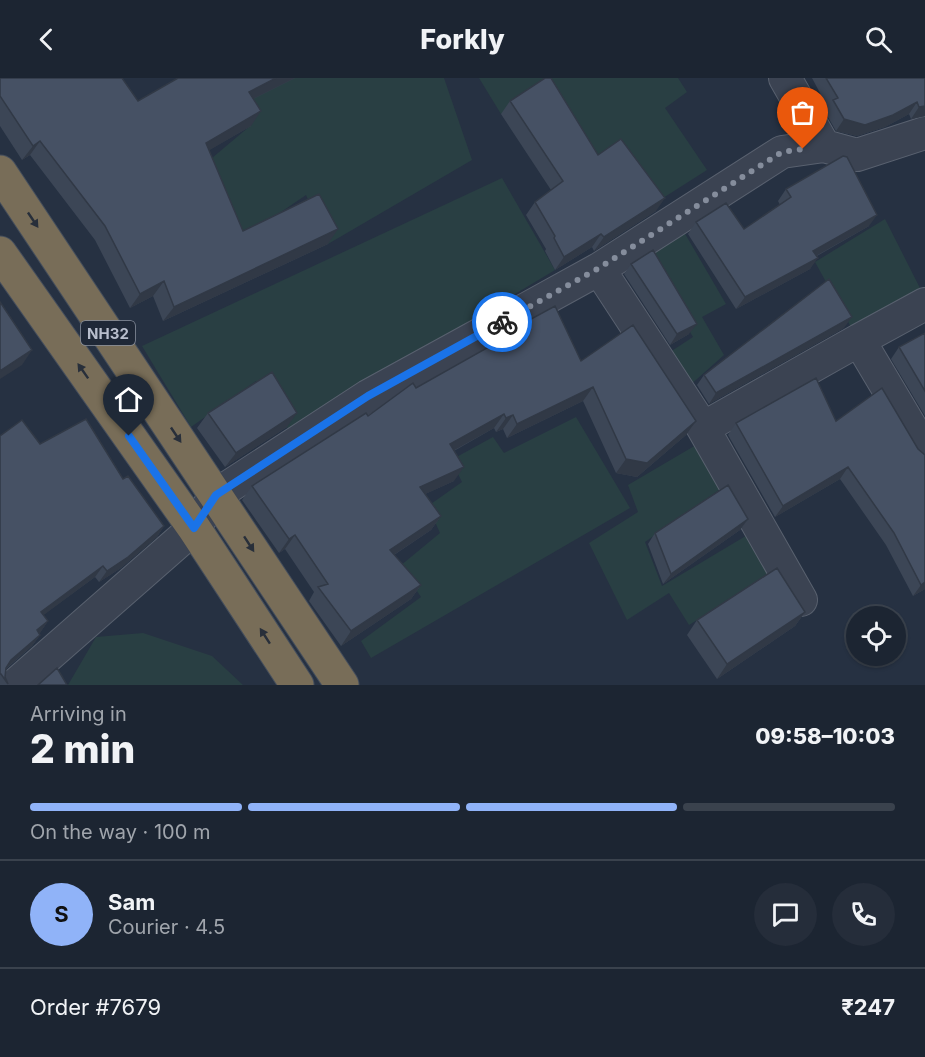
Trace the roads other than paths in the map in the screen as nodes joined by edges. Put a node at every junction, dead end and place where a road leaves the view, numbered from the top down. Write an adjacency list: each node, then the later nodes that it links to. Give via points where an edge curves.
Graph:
1 (784, 78): 3 (street)
2 (925, 133): 3 (street, via 857,155)
3 (825, 146): 6 (street, via 782,152)
4 (0, 172): 11 (highway, NH32, one-way to 11)
5 (0, 253): 12 (highway, NH32, one-way to 5)
6 (599, 268): 9 (street); 11 (street, via 368,396)
7 (925, 304): 8 (street)
8 (859, 340): 9 (street); 10 (street)
9 (703, 428): 13 (street)
10 (925, 451)
11 (216, 495): 12 (street); 16 (highway, NH32, one-way to 16)
12 (194, 528): 14 (street); 15 (highway, NH32, one-way to 12)
13 (801, 600)
14 (15, 685)
15 (297, 685)
16 (342, 685)

